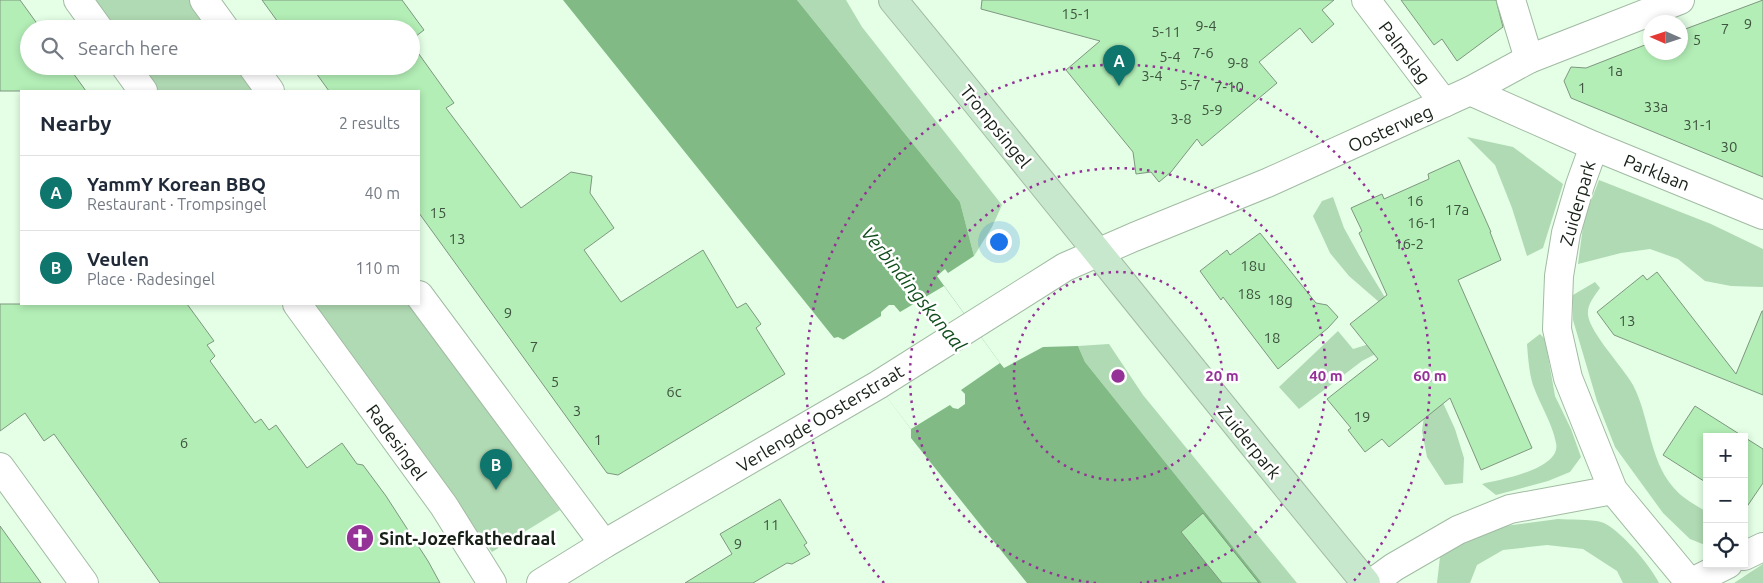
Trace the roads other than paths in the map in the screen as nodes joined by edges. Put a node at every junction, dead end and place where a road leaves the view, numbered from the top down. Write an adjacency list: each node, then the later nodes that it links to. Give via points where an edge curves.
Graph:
1 (78, 0): 7 (street)
2 (204, 0): 8 (street)
3 (893, 0): 18 (main road, Trompsingel)
4 (1366, 0): 15 (street, Palmslag)
5 (1511, 0): 9 (street)
6 (1680, 0): 9 (street, Oosterweg)
7 (92, 20)
8 (218, 20)
9 (1529, 60): 14 (street, Oosterweg)
10 (131, 75): 12 (street)
11 (258, 75): 13 (street)
12 (142, 90)
13 (269, 90)
14 (1470, 92): 15 (street, Oosterweg); 16 (street, Parklaan)
15 (1444, 103): 18 (street, Oosterweg, via 1268,183)
16 (1594, 146): 17 (street, Parklaan); 22 (street, Zuiderpark, via 1566,234 1558,276 1558,329 1568,378)
17 (1763, 215)
18 (1098, 252): 23 (street, Verlengde Oosterstraat, via 1065,267 878,385); 30 (main road, Zuiderpark)
19 (420, 296): 23 (street)
20 (298, 305): 28 (street, Radesingel, via 444,506)
21 (0, 467): 27 (street)
22 (1613, 490): 31 (street, via 1510,509 1458,530); 32 (street, Zuiderpark)
23 (604, 544): 29 (street, Verlengde Oosterstraat)
24 (1763, 547): 25 (street)
25 (1748, 554)
26 (1720, 568): 32 (street, Zuiderpark)
27 (84, 583)
28 (492, 583)
29 (542, 583)
30 (1366, 583)
31 (1372, 583)
32 (1690, 583)

